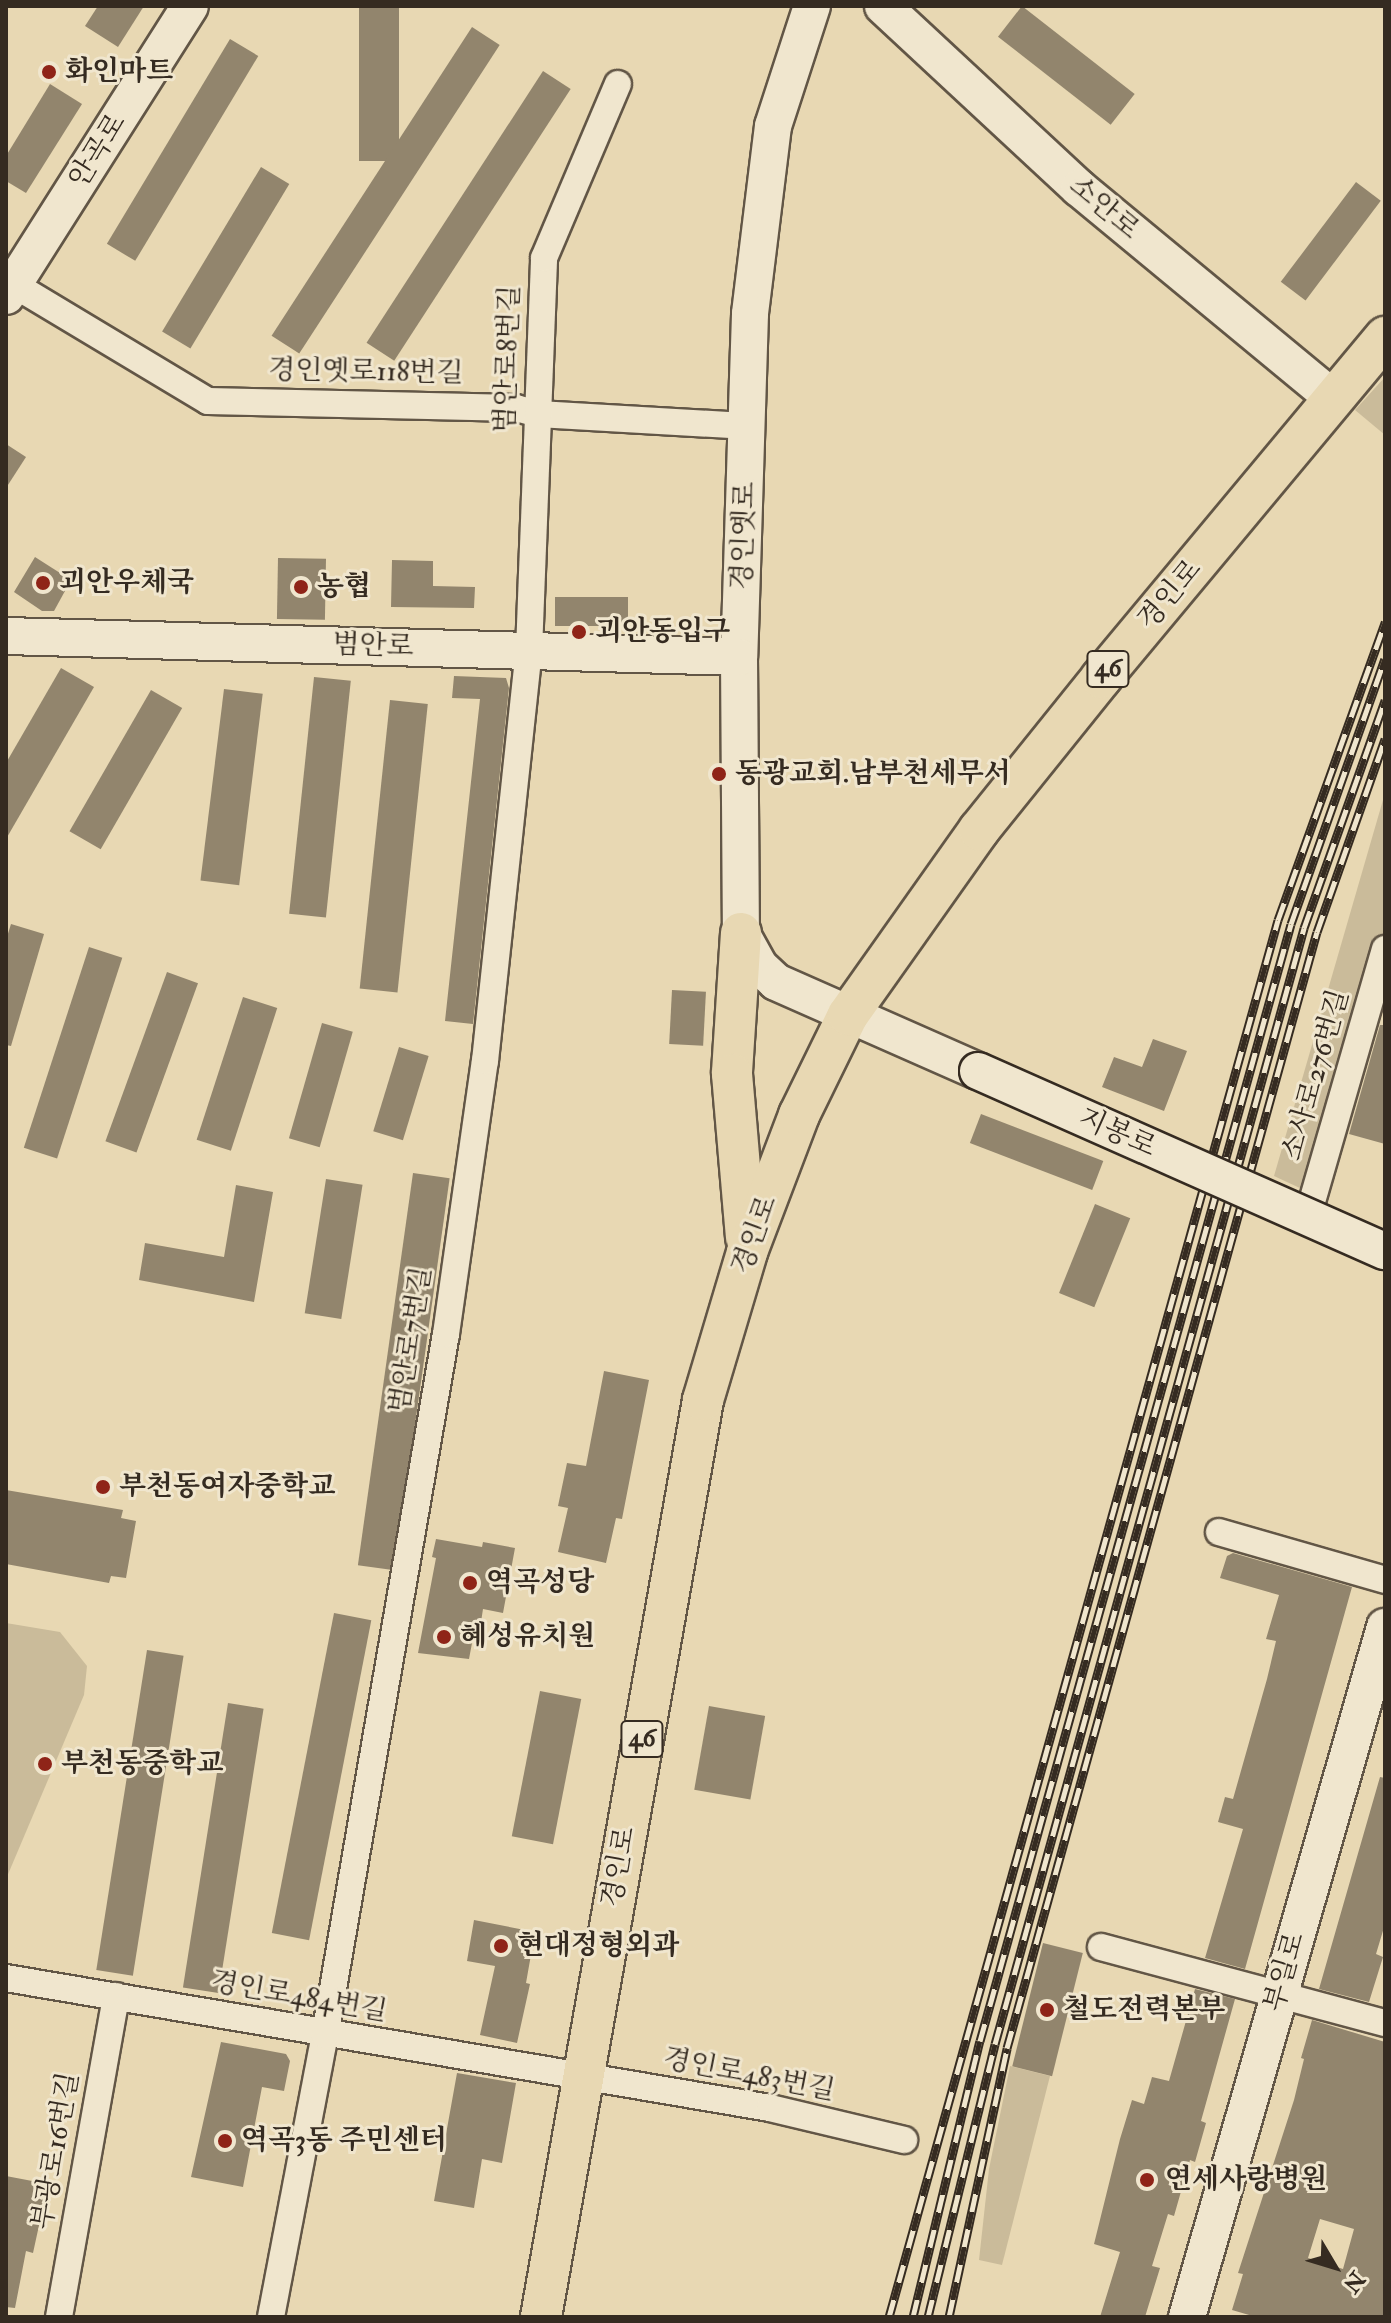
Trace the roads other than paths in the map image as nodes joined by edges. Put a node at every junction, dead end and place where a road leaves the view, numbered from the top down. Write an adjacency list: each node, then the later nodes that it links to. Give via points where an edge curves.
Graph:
1 (190, 6): 5 (street, 안곡로)
2 (812, 6): 9 (street, 경인옛로, via 773,126 750,314)
3 (883, 6): 7 (street, 소안로, via 1079,188)
4 (618, 84): 8 (street, 범안로8번길, via 544,258)
5 (10, 290): 8 (street, 경인옛로118번길, via 208,401 516,408)
6 (1385, 337): 7 (main road, 경인로 / 46)
7 (1334, 399): 15 (main road, 경인로 / 46, via 998,806)
8 (538, 414): 9 (street, 경인옛로118번길); 11 (street, 범안로8번길)
9 (749, 426): 12 (street, 경인옛로)
10 (6, 636): 11 (street, 범안로)
11 (529, 651): 12 (street, 범안로); 27 (street, 범안로7번길, via 485,1061 446,1334)
12 (739, 657): 13 (street, 경인옛로)
13 (741, 933): 15 (street, 경인옛로, via 759,966 776,982); 18 (main road, via 732,1074)
14 (1385, 949): 16 (street, 소사로276번길)
15 (848, 1015): 17 (street, 지봉로, bridge); 18 (main road, 경인로 / 46, via 799,1115)
16 (1307, 1219)
17 (1385, 1251)
18 (747, 1252): 28 (main road, 경인로 / 46, via 703,1400)
19 (1219, 1532): 20 (street)
20 (1385, 1580)
21 (1385, 1627): 24 (street, 부일로)
22 (1101, 1947): 24 (street)
23 (6, 1978): 25 (street, 경인로484번길)
24 (1279, 1993): 26 (street); 33 (street, 부일로)
25 (116, 1996): 27 (street, 경인로484번길); 30 (street, 부광로16번길)
26 (1385, 2023)
27 (325, 2035): 28 (street, 경인로484번길); 31 (street, 범안로7번길)
28 (582, 2077): 29 (street, 경인로483번길, via 770,2108); 32 (main road, 경인로 / 46)
29 (904, 2140)
30 (59, 2317)
31 (271, 2317)
32 (541, 2317)
33 (1187, 2317)

